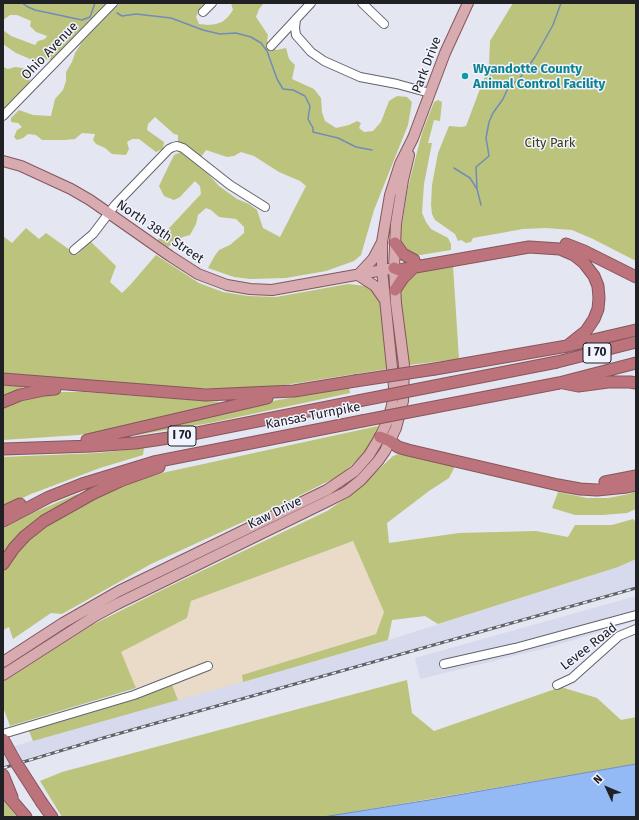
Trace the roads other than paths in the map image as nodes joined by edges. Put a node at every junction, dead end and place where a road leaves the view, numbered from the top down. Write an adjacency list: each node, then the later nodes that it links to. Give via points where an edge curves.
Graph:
1 (113, 3): 11 (street, Ohio Avenue)
2 (212, 3): 6 (street)
3 (311, 3): 7 (street)
4 (362, 3): 8 (street)
5 (468, 3): 10 (main road, Park Drive)
6 (203, 12)
7 (296, 19): 9 (street); 10 (street, via 296,35 310,52 324,61 360,77)
8 (384, 24)
9 (271, 46)
10 (430, 93): 12 (main road, Park Drive)
11 (3, 116)
12 (413, 138): 16 (main road, Park Drive, via 395,178); 17 (main road, Park Drive, via 403,180)
13 (3, 161): 15 (main road, North 38th Street, via 21,166 71,189)
14 (265, 207): 15 (street, via 230,185 183,148 176,146 169,149)
15 (109, 214): 18 (street); 23 (main road, North 38th Street, via 198,274 227,285 272,290)
16 (382, 242): 22 (main road, Park Drive); 23 (main road)
17 (395, 243): 20 (highway, via 403,254); 21 (main road, Park Drive)
18 (74, 250)
19 (478, 253): 20 (highway); 24 (highway, via 515,242 534,240 563,243); 29 (highway, via 529,247 560,249 584,263 598,286 598,309 586,331)
20 (419, 263): 21 (highway, via 399,263); 25 (highway)
21 (394, 268): 22 (main road, North 38th Street); 25 (main road, Kaw Drive)
22 (382, 270): 23 (main road, North 38th Street); 26 (main road, Kaw Drive)
23 (358, 275): 26 (main road, via 378,289)
24 (636, 277)
25 (395, 290): 37 (main road, Kaw Drive, via 404,365 404,387 396,428)
26 (385, 301): 37 (main road, Kaw Drive, via 394,387)
27 (636, 330): 29 (highway)
28 (636, 342): 38 (highway, Kansas Turnpike / I 70, bridge, via 557,362 234,427 135,442)
29 (567, 346): 35 (highway, bridge)
30 (636, 363): 32 (highway, Kansas Turnpike / I 70)
31 (3, 379): 34 (highway)
32 (559, 383): 33 (highway, via 578,386 608,382); 40 (highway, Kansas Turnpike / I 70, bridge)
33 (636, 383)
34 (81, 386): 35 (highway, via 206,395); 36 (highway, via 44,390)
35 (294, 390): 38 (highway)
36 (3, 402)
37 (385, 439): 41 (highway, via 398,447 409,447); 50 (main road, Kaw Drive, via 355,471 327,490 119,591); 53 (main road, Kaw Drive, via 385,451 370,471 346,492 117,604)
38 (54, 447): 39 (highway, Kansas Turnpike / I 70)
39 (3, 449)
40 (206, 451): 44 (highway, Kansas Turnpike / I 70, via 118,472); 47 (highway, via 120,481 66,508 25,536)
41 (530, 475): 42 (highway, via 597,483); 43 (highway, via 580,489 597,490)
42 (636, 476)
43 (636, 484)
44 (49, 497): 45 (highway, via 25,502); 46 (highway, Kansas Turnpike / I 70)
45 (3, 512)
46 (3, 521)
47 (3, 564)
48 (636, 616): 51 (street)
49 (636, 629): 54 (street, Levee Road, via 619,636 572,678)
50 (3, 662)
51 (444, 664)
52 (208, 666): 55 (street, via 134,695)
53 (3, 675)
54 (557, 685)
55 (3, 734)
56 (3, 739): 61 (highway, bridge)
57 (3, 775): 59 (highway)
58 (3, 790): 59 (highway)
59 (13, 801): 60 (highway)
60 (26, 817)
61 (52, 817)

